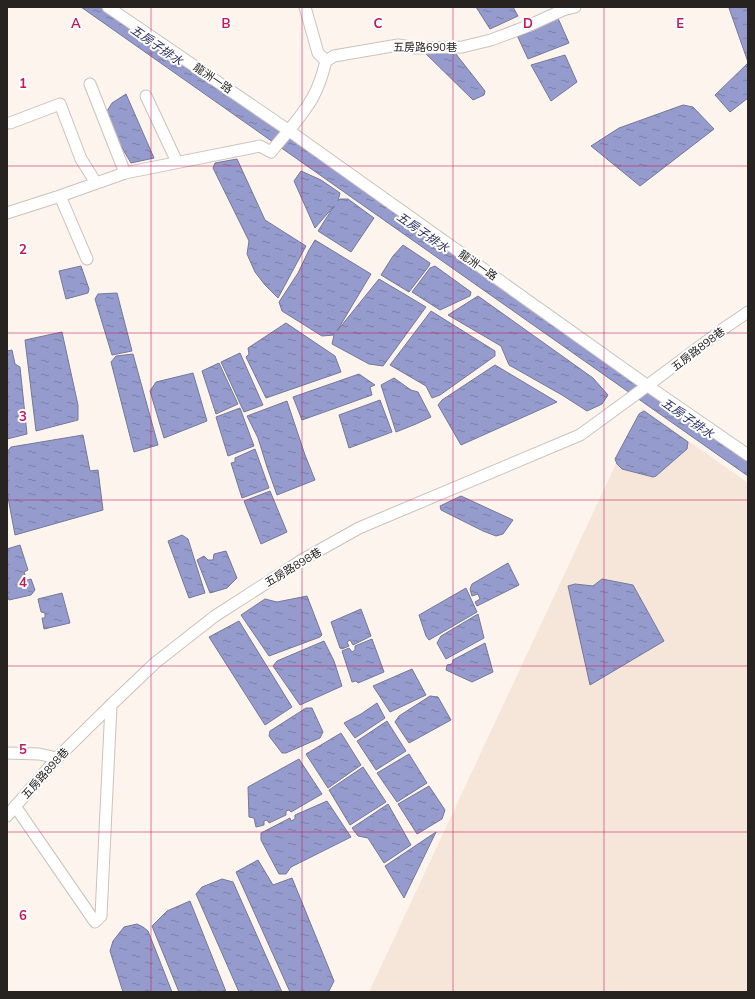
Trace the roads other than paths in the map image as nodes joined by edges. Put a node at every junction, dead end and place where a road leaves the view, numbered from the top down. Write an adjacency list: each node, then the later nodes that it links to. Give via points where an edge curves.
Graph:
1 (108, 7): 8 (street, 龍洲一路)
2 (305, 7): 4 (street, via 318,53)
3 (575, 7): 4 (street, 五房路690巷, via 491,40 462,47 416,48 398,45 334,56)
4 (326, 61): 8 (street, via 313,97)
5 (90, 84): 10 (street)
6 (146, 96): 9 (street)
7 (10, 123): 11 (street, via 60,104 81,159)
8 (288, 130): 9 (street, via 270,152 260,146); 16 (street, 龍洲一路)
9 (176, 162): 10 (street)
10 (125, 173): 11 (street)
11 (96, 183): 12 (street)
12 (60, 196): 13 (street); 14 (street)
13 (7, 214)
14 (87, 258)
15 (748, 312): 16 (street, 五房路898巷)
16 (648, 386): 17 (street, 龍洲一路); 18 (street, 五房路898巷, via 580,435 359,528 302,560 215,616 155,663)
17 (748, 455)
18 (111, 705): 20 (street, 五房路898巷); 21 (street, via 101,916 95,922)
19 (7, 753): 20 (street, via 39,754)
20 (57, 758): 21 (street, 五房路898巷)
21 (15, 806): 22 (street, 五房路898巷)
22 (7, 816)

